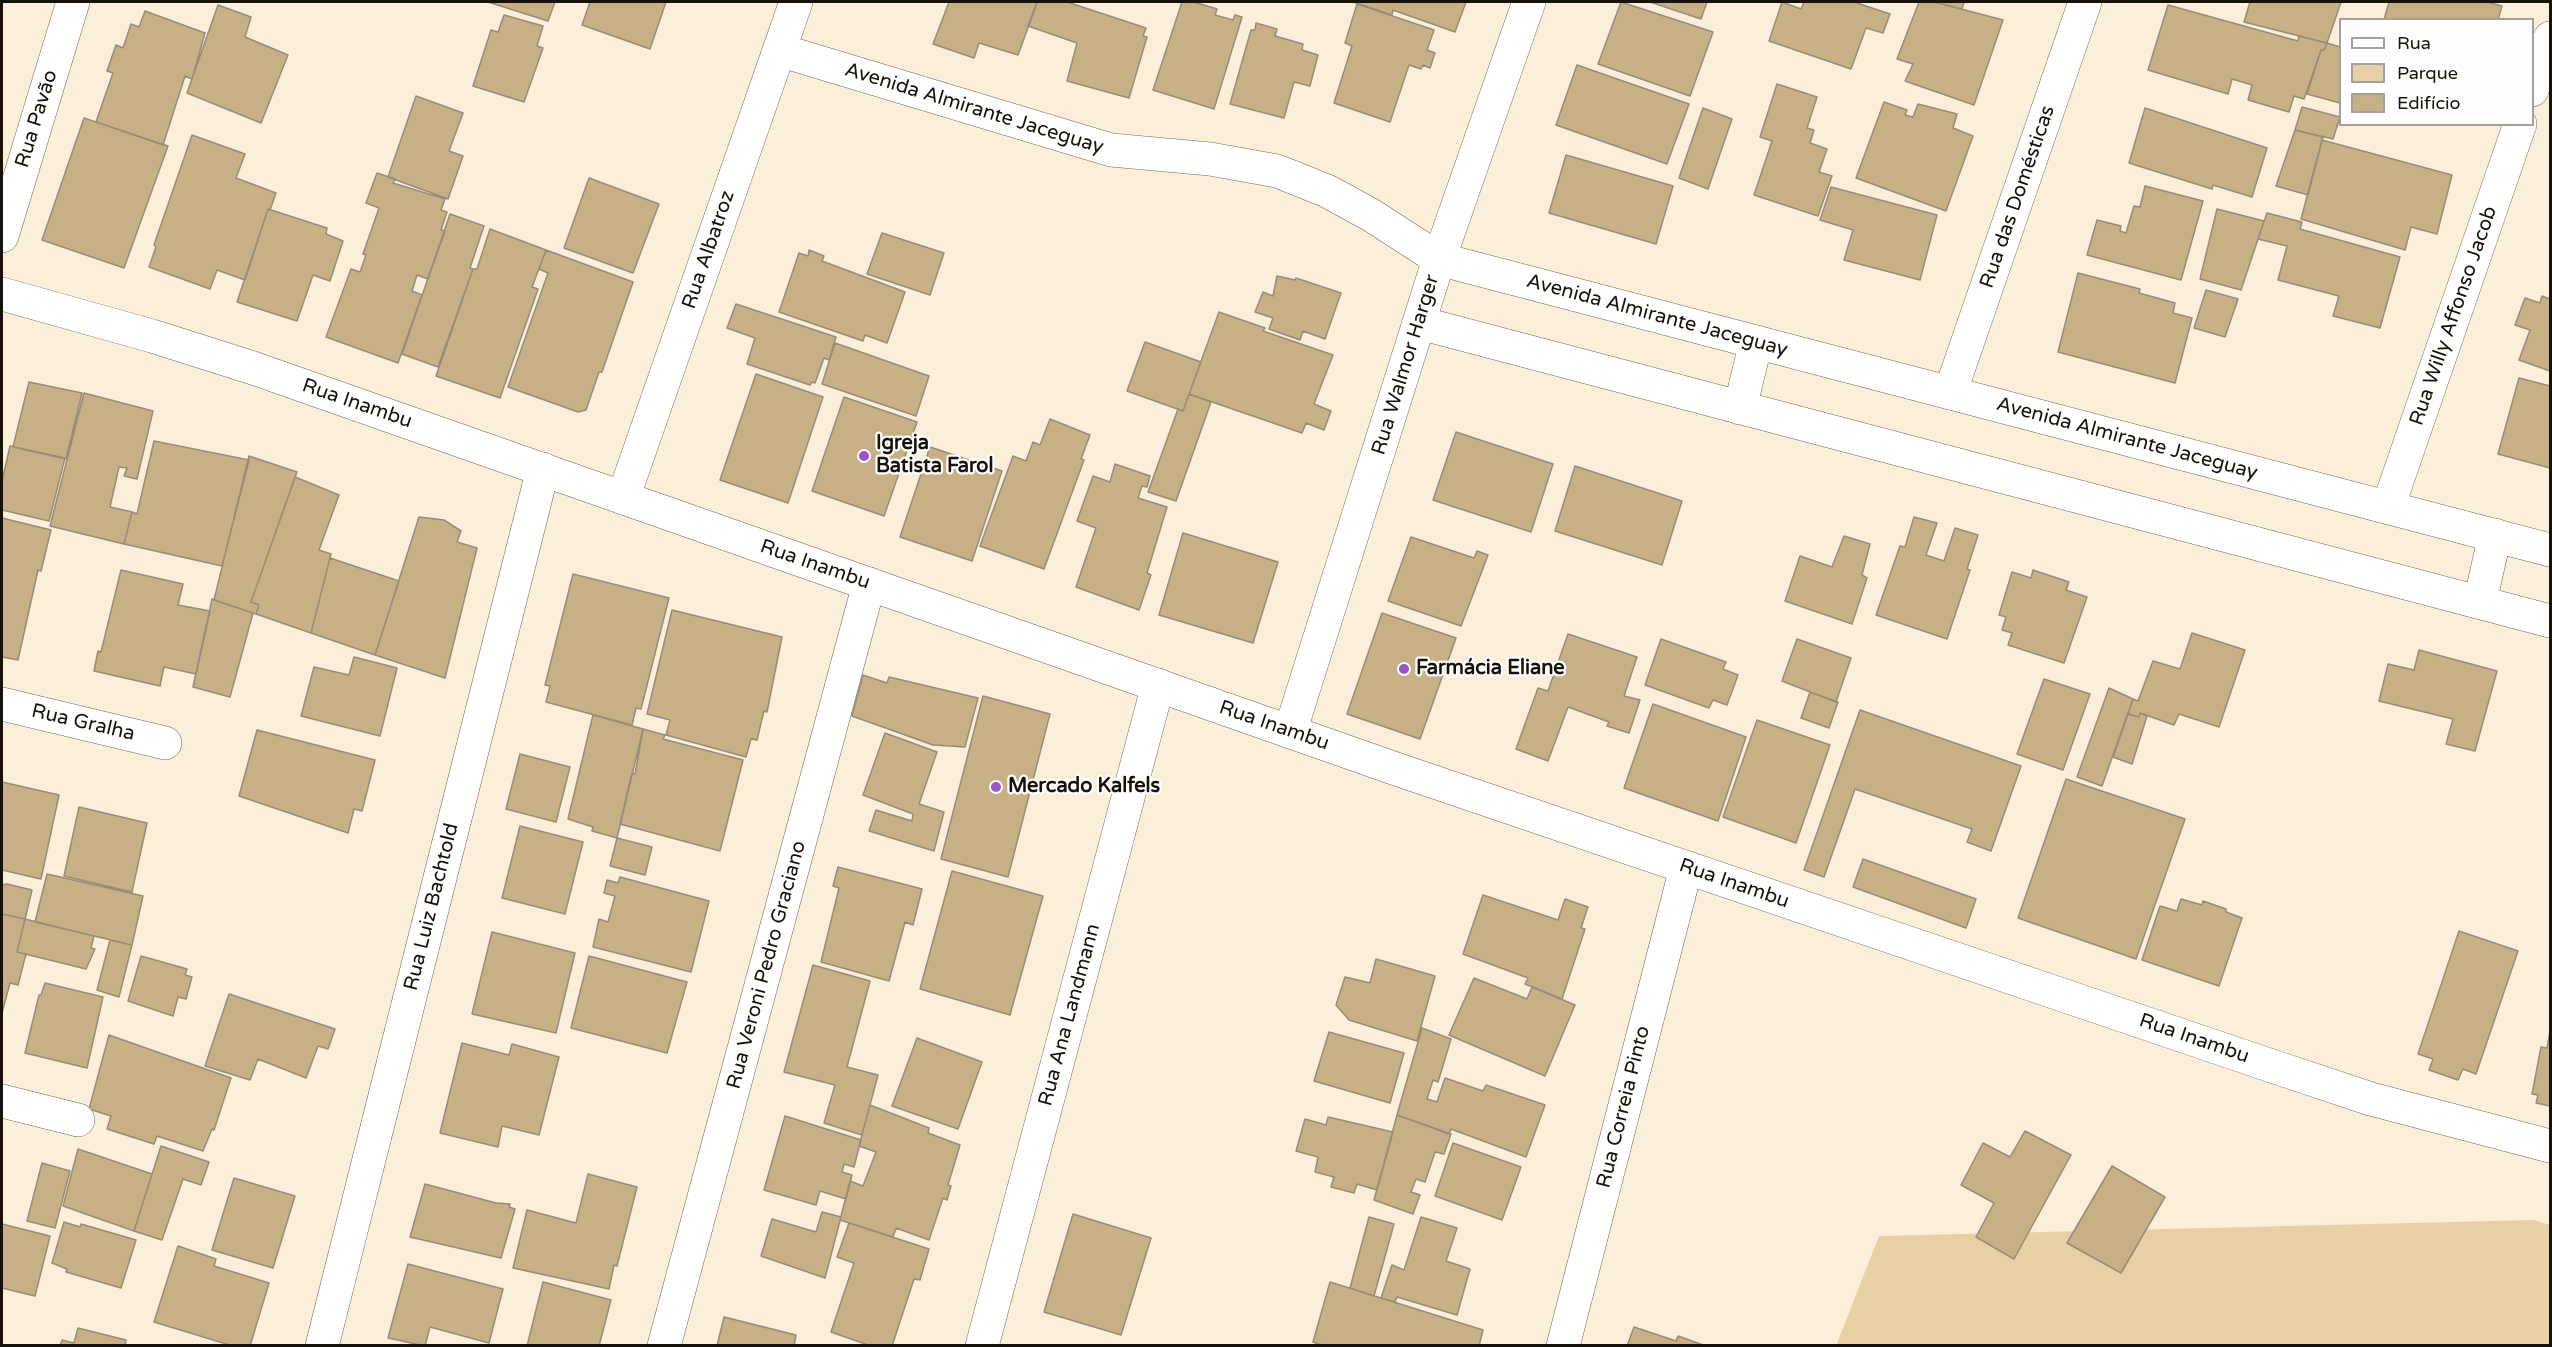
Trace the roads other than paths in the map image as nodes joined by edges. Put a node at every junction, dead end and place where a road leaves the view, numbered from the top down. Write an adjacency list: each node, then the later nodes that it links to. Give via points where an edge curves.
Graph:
1 (73, 2): 9 (street, Rua Pavão)
2 (796, 2): 6 (street, Rua Albatroz)
3 (1529, 2): 10 (street, Rua Walmor Harger)
4 (2085, 2): 14 (street, Rua das Domésticas)
5 (2550, 38): 7 (street)
6 (779, 50): 10 (street, Avenida Almirante Jaceguay, via 1111,150 1210,159 1277,171 1327,191); 17 (street, Rua Albatroz)
7 (2534, 84)
8 (2519, 126): 18 (street, Rua Willy Affonso Jacob)
9 (2, 236)
10 (1439, 259): 12 (street, Rua Walmor Harger); 13 (street, Avenida Almirante Jaceguay)
11 (2, 294): 16 (street, Rua Inambu, via 242,365)
12 (1420, 323): 15 (street); 26 (street, Rua Walmor Harger)
13 (1756, 342): 14 (street, Avenida Almirante Jaceguay); 15 (street)
14 (1950, 393): 18 (street, Avenida Almirante Jaceguay)
15 (1740, 408): 22 (street)
16 (543, 469): 17 (street, Rua Inambu); 32 (street, Rua Luiz Bachtold)
17 (623, 498): 21 (street, Rua Inambu)
18 (2388, 507): 19 (street, Avenida Almirante Jaceguay)
19 (2495, 535): 20 (street, Avenida Almirante Jaceguay); 22 (street)
20 (2550, 550)
21 (869, 584): 24 (street, Rua Inambu); 33 (street, Rua Veroni Pedro Graciano)
22 (2480, 602): 23 (street)
23 (2550, 621)
24 (1158, 685): 26 (street, Rua Inambu); 34 (street, Rua Ana Landmann)
25 (2, 704): 27 (street, Rua Gralha)
26 (1290, 732): 28 (street, Rua Inambu)
27 (165, 743)
28 (1686, 868): 31 (street, Rua Inambu, via 2371,1099); 35 (street, Rua Correia Pinto)
29 (2, 1101): 30 (street)
30 (78, 1120)
31 (2550, 1146)
32 (322, 1346)
33 (664, 1346)
34 (982, 1346)
35 (1563, 1346)

